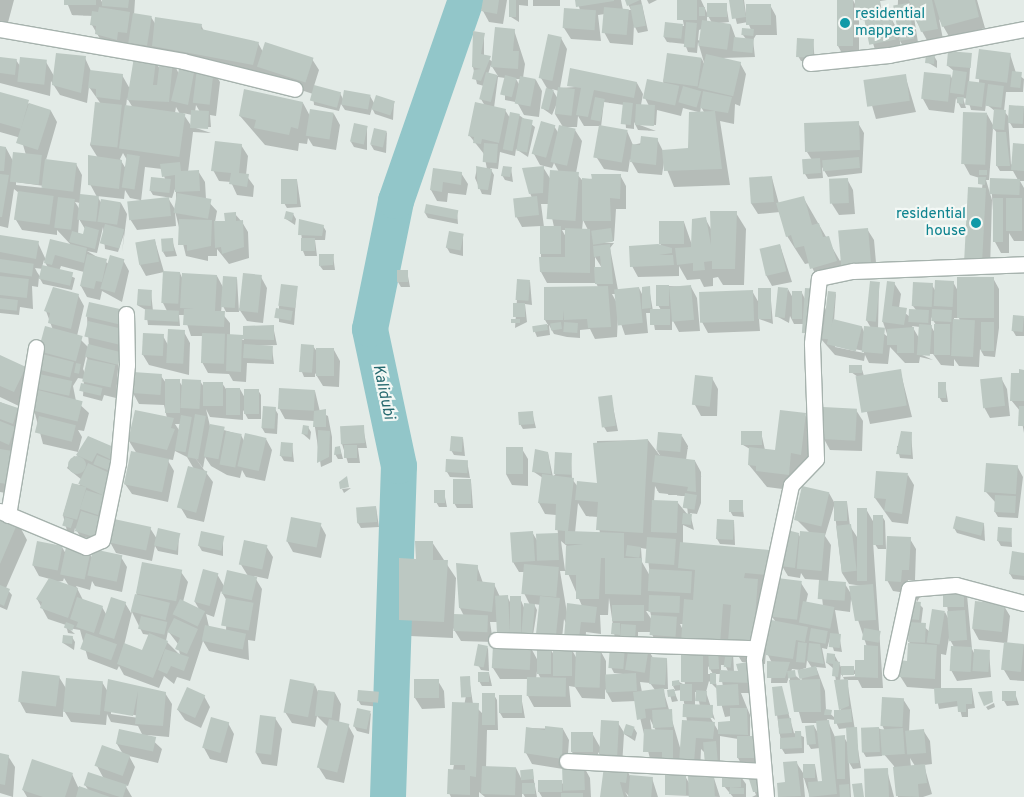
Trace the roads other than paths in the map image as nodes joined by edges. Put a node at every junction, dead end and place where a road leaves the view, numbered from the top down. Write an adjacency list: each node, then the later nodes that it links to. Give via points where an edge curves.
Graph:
1 (0, 29): 4 (street, via 184,61)
2 (1024, 29): 3 (street, via 889,55)
3 (810, 63)
4 (294, 89)
5 (1024, 264): 11 (street, via 853,271 819,278 812,343 816,459 791,485)
6 (126, 314): 8 (street, via 127,365 118,463 102,540 86,546)
7 (36, 347): 8 (street)
8 (4, 513)
9 (1024, 603): 12 (street, via 956,585 927,584 909,589)
10 (496, 640): 11 (street)
11 (756, 648): 14 (street)
12 (891, 672)
13 (567, 761): 14 (street)
14 (762, 772): 15 (street)
15 (766, 797)

